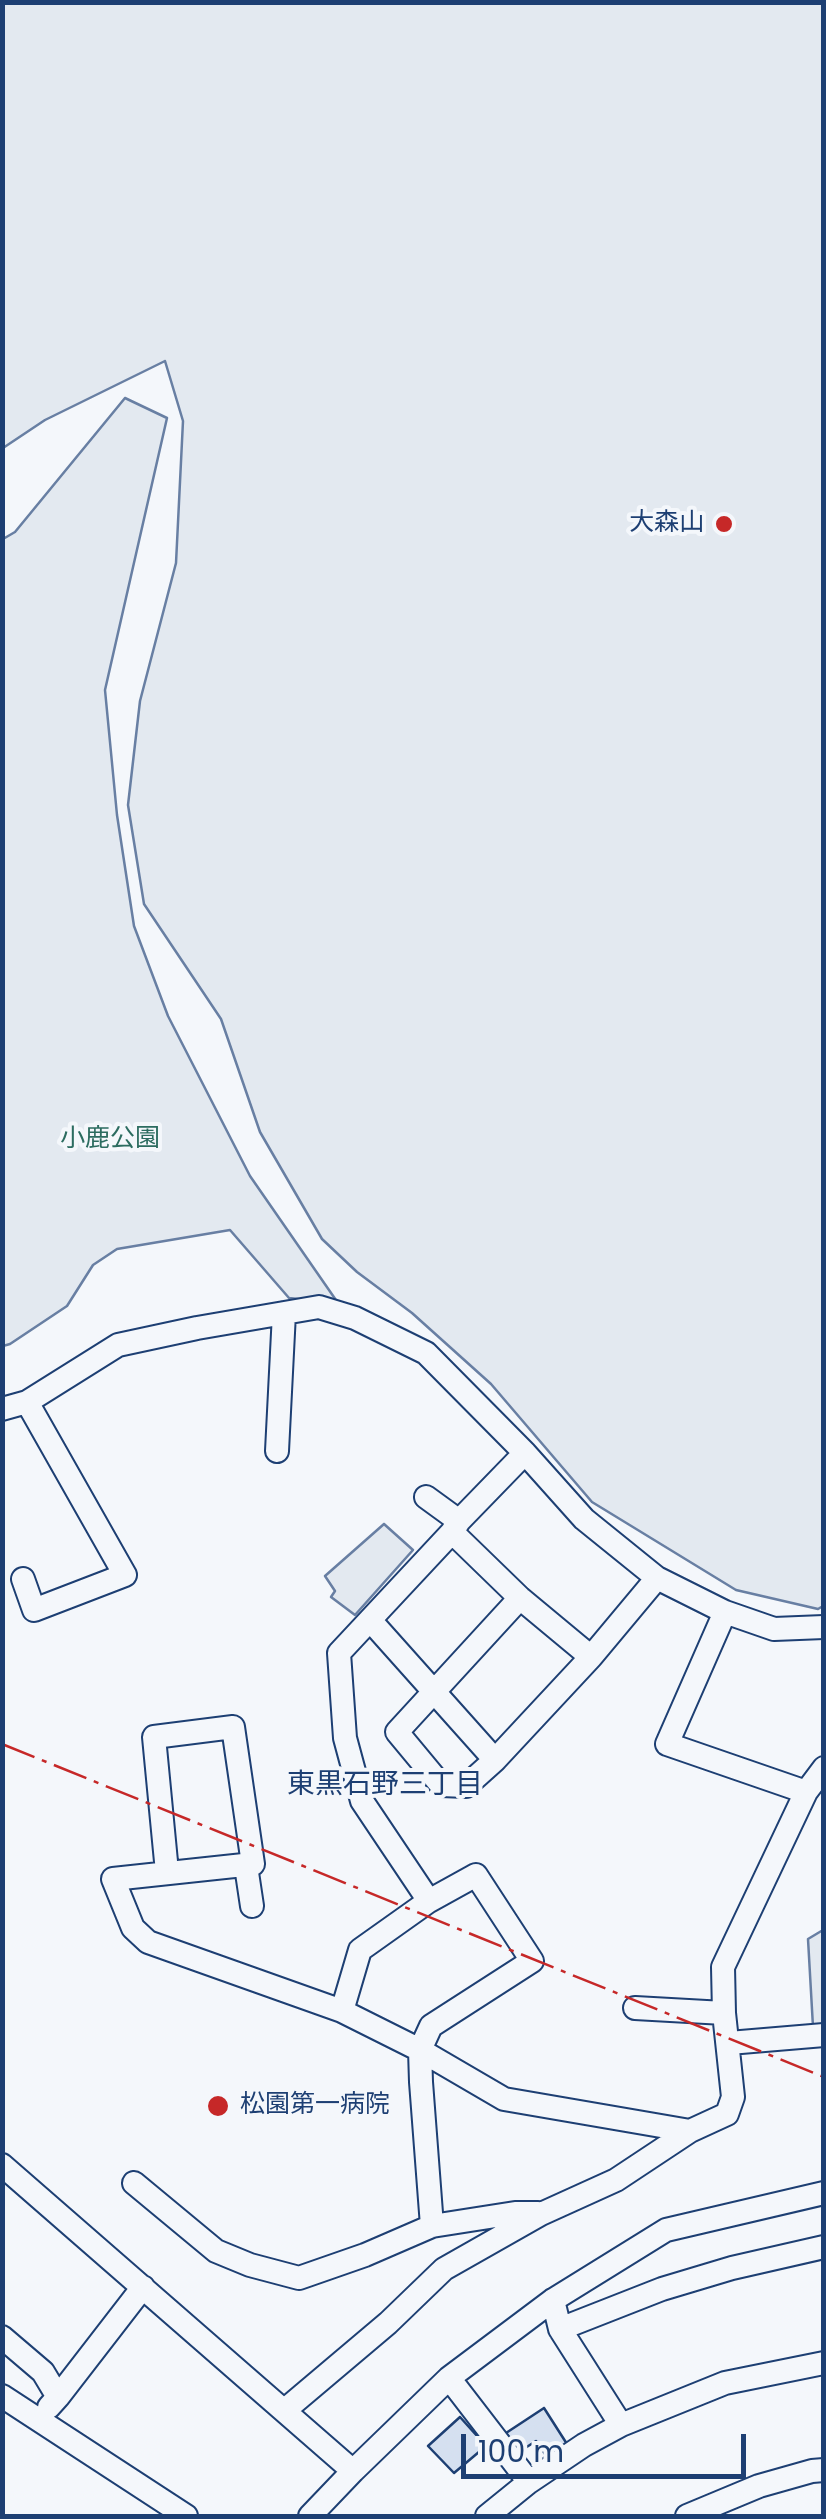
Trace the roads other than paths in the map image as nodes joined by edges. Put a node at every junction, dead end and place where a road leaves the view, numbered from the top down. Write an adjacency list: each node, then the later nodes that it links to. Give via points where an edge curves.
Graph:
1 (284, 1313): 2 (street, via 118,1345); 4 (street); 5 (street, via 337,1312 426,1353)
2 (28, 1402): 3 (street); 9 (street, via 125,1575 34,1610)
3 (2, 1409)
4 (277, 1451)
5 (525, 1453): 7 (street); 8 (street, via 584,1519)
6 (426, 1497): 7 (street)
7 (455, 1526): 10 (street); 12 (street)
8 (657, 1578): 11 (street); 14 (street)
9 (22, 1579)
10 (520, 1598): 14 (street); 15 (street)
11 (726, 1612): 13 (street, via 774,1629); 18 (street, via 668,1744)
12 (370, 1620): 15 (street); 21 (street, via 338,1653 345,1738 362,1801)
13 (824, 1627)
14 (591, 1657): 16 (street)
15 (434, 1691): 16 (street); 16 (street, via 397,1732 441,1786 466,1786)
16 (494, 1760)
17 (824, 1768): 18 (street)
18 (806, 1792): 25 (street, via 724,1968)
19 (246, 1866): 20 (street); 20 (street, via 254,1864 233,1728 154,1736); 22 (street)
20 (166, 1872): 24 (street, via 113,1879 133,1928 148,1942)
21 (429, 1900): 24 (street, via 360,1950); 28 (street, via 476,1875 532,1960 432,2026)
22 (252, 1906)
23 (635, 2008): 25 (street)
24 (342, 2011): 28 (street)
25 (724, 2013): 27 (street)
26 (824, 2035): 27 (street)
27 (729, 2043): 29 (street, via 727,2114)
28 (420, 2050): 29 (street, via 504,2099); 34 (street)
29 (690, 2131): 33 (street, via 616,2180)
30 (2, 2165): 36 (street)
31 (134, 2183): 34 (street, via 216,2251 299,2278)
32 (824, 2193): 37 (street, via 666,2230)
33 (542, 2214): 34 (street); 44 (street, via 444,2269)
34 (432, 2226)
35 (824, 2247): 38 (street, via 662,2289)
36 (143, 2286): 43 (street); 44 (street)
37 (553, 2300): 38 (street); 41 (street)
38 (560, 2329): 46 (street)
39 (2, 2337): 43 (street, via 43,2372)
40 (824, 2363): 46 (street, via 725,2383)
41 (448, 2378): 47 (street); 49 (street)
42 (2, 2396): 45 (street)
43 (58, 2397): 45 (street)
44 (285, 2410): 47 (street)
45 (39, 2420): 50 (street)
46 (621, 2425): 49 (street)
47 (353, 2470): 51 (street)
48 (824, 2470): 53 (street, via 759,2486)
49 (529, 2482): 52 (street)
50 (186, 2516)
51 (310, 2516)
52 (487, 2516)
53 (687, 2516)

